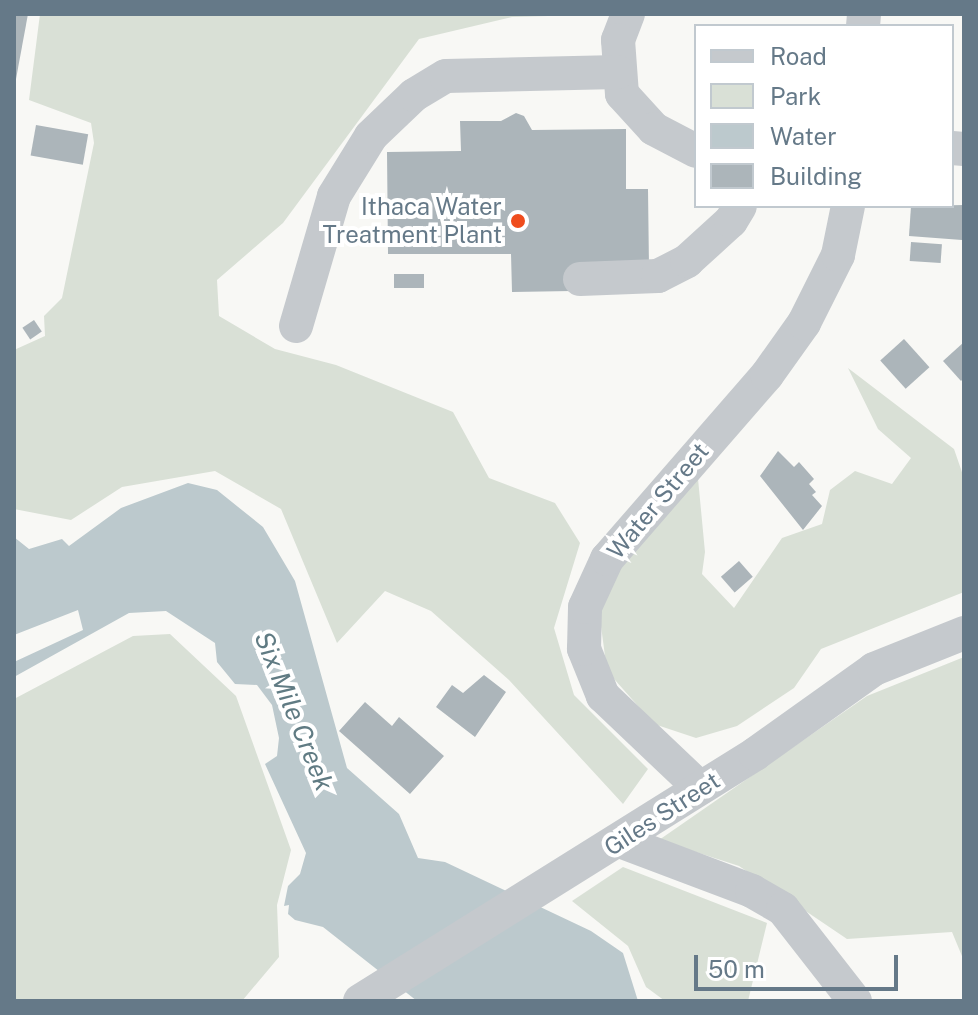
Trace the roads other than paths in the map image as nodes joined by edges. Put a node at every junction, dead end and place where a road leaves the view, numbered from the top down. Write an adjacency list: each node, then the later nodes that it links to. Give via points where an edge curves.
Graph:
1 (628, 14): 2 (street, via 618,40)
2 (618, 72): 3 (street, via 622,94 635,112 673,142); 7 (street, via 446,76 414,95 371,136 334,196)
3 (694, 150)
4 (739, 208): 6 (street, via 687,261 658,276)
5 (848, 208): 9 (street, Water Street, via 838,255 804,323 767,375 607,559 585,607 584,649 603,696)
6 (580, 279)
7 (296, 326)
8 (964, 633): 9 (street, Giles Street, via 874,669)
9 (700, 788): 10 (street, Giles Street)
10 (620, 841): 11 (street, Giles Street); 12 (street, via 752,891 783,909)
11 (360, 1001)
12 (855, 1001)

